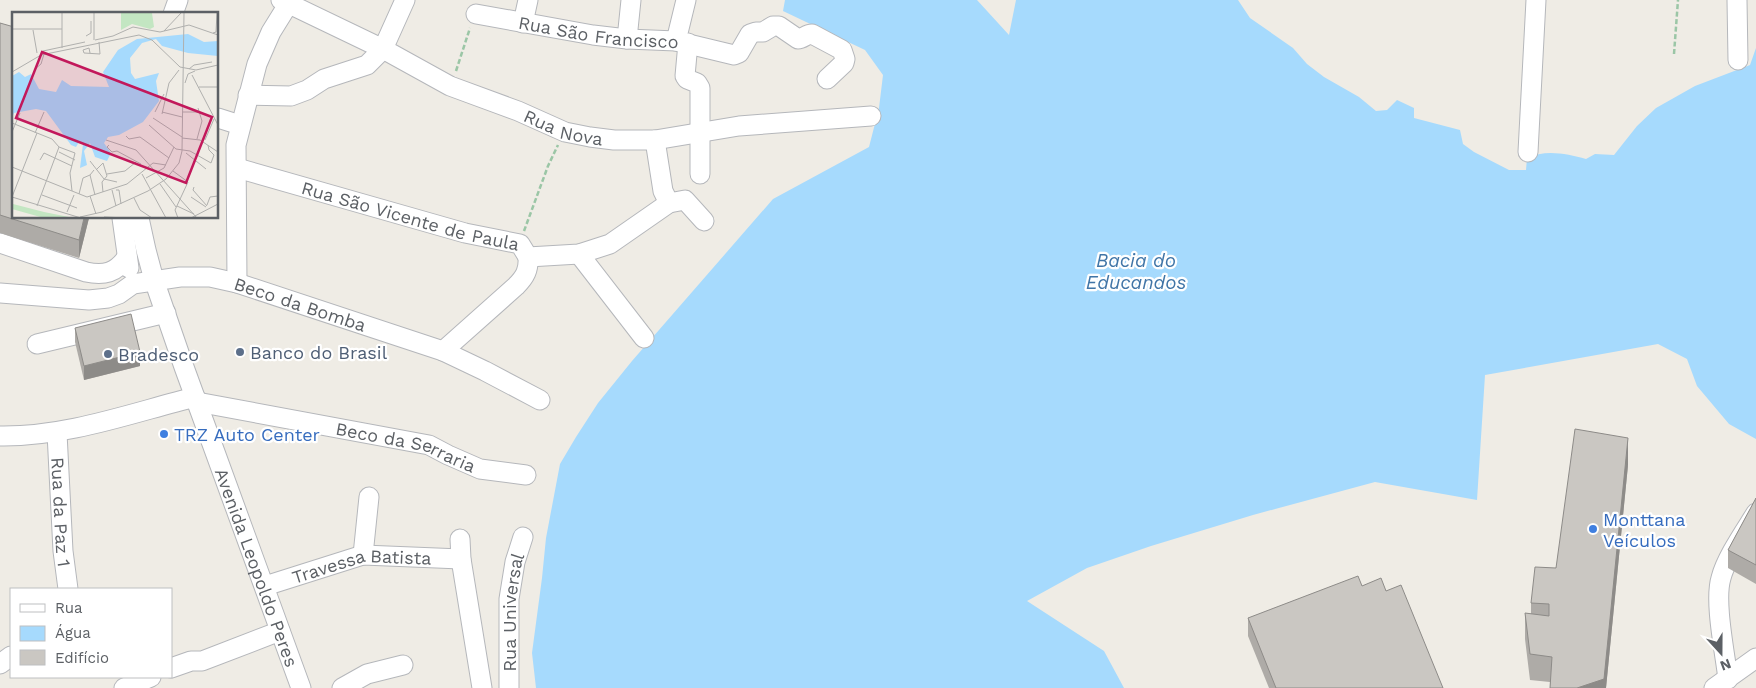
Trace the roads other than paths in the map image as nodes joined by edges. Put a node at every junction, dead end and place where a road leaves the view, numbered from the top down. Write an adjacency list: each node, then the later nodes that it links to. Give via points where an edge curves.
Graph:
1 (178, 0): 9 (street)
2 (405, 0): 14 (street)
3 (528, 0): 11 (street)
4 (631, 0): 12 (street)
5 (686, 0): 13 (street)
6 (1536, 0): 23 (street)
7 (1737, 0): 15 (street)
8 (288, 1): 14 (street, Rua Nova); 17 (street, via 257,64)
9 (174, 12)
10 (476, 14): 11 (street, Rua São Francisco)
11 (523, 23): 12 (street, Rua São Francisco)
12 (627, 39): 13 (street, Rua São Francisco)
13 (682, 42): 16 (street, Rua São Francisco, via 736,54 750,34 773,26 779,26 798,39 812,34 844,53 844,63); 21 (street, via 684,74 699,85)
14 (383, 49): 17 (street, via 367,65 324,79 291,96); 22 (street, Rua Nova, via 450,86 565,132 614,140)
15 (1738, 60)
16 (827, 79)
17 (248, 95): 20 (street)
18 (872, 116): 21 (street, Rua Nova)
19 (219, 118): 20 (street)
20 (240, 125): 24 (street, via 236,145)
21 (699, 132): 22 (street, Rua Nova); 25 (street)
22 (655, 140): 26 (street, via 663,191)
23 (1528, 152)
24 (237, 168): 31 (street, Rua São Vicente de Paula); 36 (street)
25 (700, 174)
26 (669, 203): 29 (street, via 685,200); 32 (street, Rua São Vicente de Paula, via 610,244)
27 (122, 219): 33 (street)
28 (139, 219): 35 (street, Avenida Leopoldo Peres)
29 (704, 221)
30 (0, 243): 34 (street, via 86,272)
31 (524, 251): 32 (street, Rua São Vicente de Paula); 43 (street, via 529,268 524,278)
32 (579, 254): 41 (street)
33 (127, 257): 34 (street, via 117,269); 37 (street)
34 (102, 274): 39 (street)
35 (154, 280): 36 (street, Beco da Bomba, via 210,278); 37 (street, Beco da Bomba); 40 (street, Avenida Leopoldo Peres)
36 (237, 283): 43 (street, Beco da Bomba)
37 (133, 284): 39 (street, Beco da Bomba)
38 (0, 293): 39 (street, via 78,300)
39 (108, 298)
40 (166, 313): 42 (street); 44 (street, Avenida Leopoldo Peres)
41 (644, 338)
42 (37, 344)
43 (443, 351): 45 (street, Beco da Bomba)
44 (196, 400): 46 (street); 48 (street, Beco da Serraria, via 429,444 480,469); 55 (street, Avenida Leopoldo Peres)
45 (540, 400)
46 (57, 433): 47 (street); 56 (street, Rua da Paz 1)
47 (0, 436)
48 (526, 475)
49 (369, 497): 53 (street)
50 (1756, 513): 63 (street, via 1721,578)
51 (524, 537): 68 (street, Rua Universal, via 515,562 510,599)
52 (460, 539): 54 (street)
53 (363, 555): 54 (street, Travessa Batista); 55 (street, Travessa Batista)
54 (461, 559): 67 (street)
55 (265, 586): 57 (street, Avenida Leopoldo Peres)
56 (68, 588)
57 (280, 631): 60 (street, via 202,661); 65 (street, Avenida Leopoldo Peres)
58 (1756, 658): 63 (street)
59 (403, 665): 66 (street, via 367,674)
60 (172, 668)
61 (116, 678): 64 (street)
62 (149, 678): 64 (street)
63 (1721, 684)
64 (124, 688)
65 (301, 688)
66 (342, 688)
67 (482, 688)
68 (509, 688)

